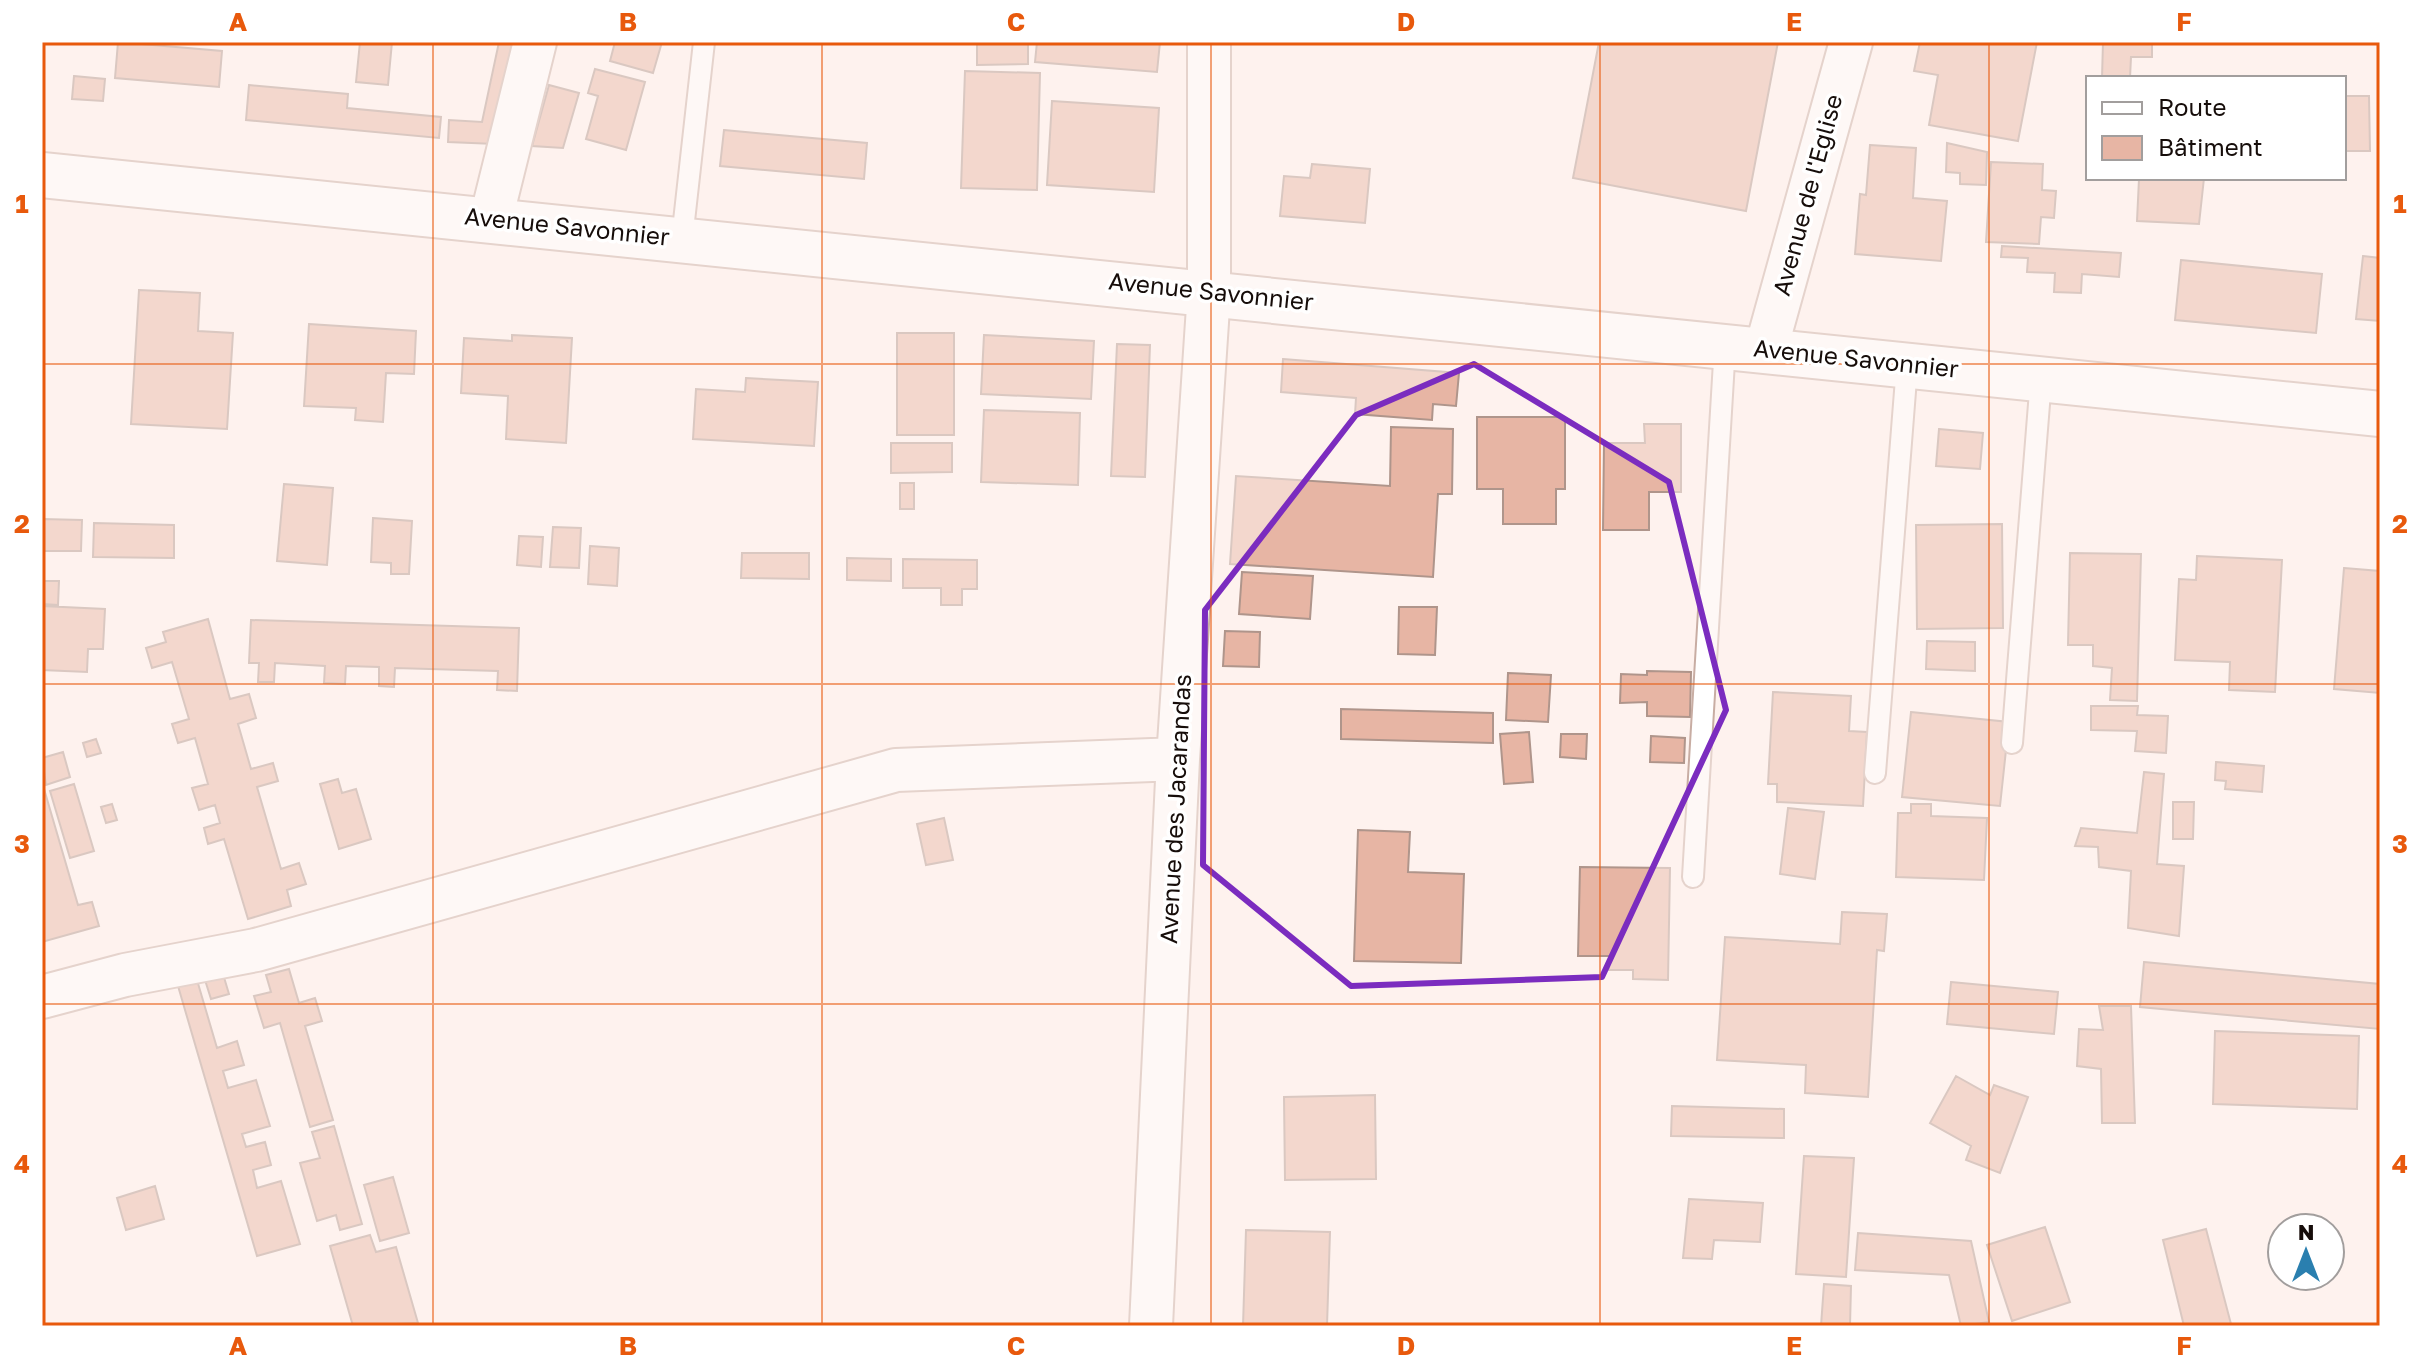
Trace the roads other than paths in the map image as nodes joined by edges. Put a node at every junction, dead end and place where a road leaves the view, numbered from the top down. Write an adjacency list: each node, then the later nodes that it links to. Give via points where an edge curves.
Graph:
1 (535, 42): 6 (street)
2 (704, 42): 7 (lane)
3 (1209, 42): 8 (street, Avenue des Jacarandas)
4 (1851, 42): 9 (street, Avenue de l'Eglise)
5 (42, 175): 6 (street, Avenue Savonnier)
6 (491, 219): 7 (street, Avenue Savonnier)
7 (682, 239): 8 (street, Avenue Savonnier)
8 (1209, 292): 9 (street, Avenue Savonnier); 14 (street, Avenue des Jacarandas)
9 (1746, 347): 10 (street, Avenue Savonnier); 16 (lane)
10 (1907, 366): 11 (street, Avenue Savonnier); 15 (lane)
11 (2041, 379): 12 (street, Avenue Savonnier); 13 (lane)
12 (2380, 414)
13 (2012, 743)
14 (1178, 759): 17 (street, via 896,770 256,950); 18 (street, Avenue des Jacarandas)
15 (1875, 773)
16 (1693, 877)
17 (42, 997)
18 (1151, 1326)

